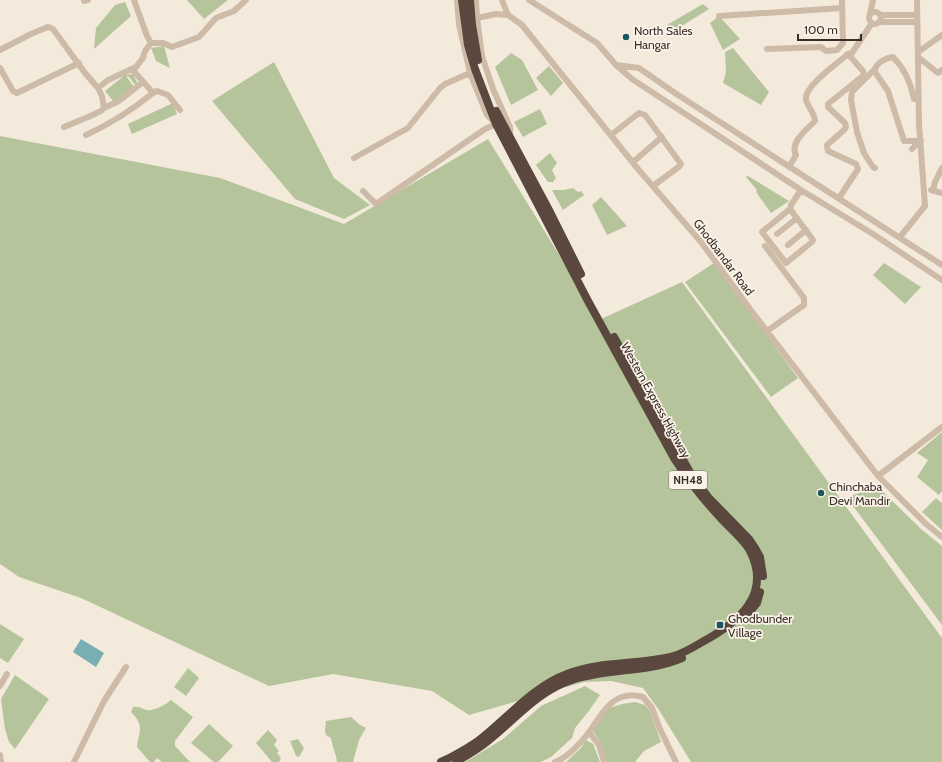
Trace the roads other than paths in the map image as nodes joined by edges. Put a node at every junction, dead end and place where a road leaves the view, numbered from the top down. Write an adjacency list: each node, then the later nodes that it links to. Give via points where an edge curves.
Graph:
1 (134, 0): 23 (street)
2 (246, 0): 23 (street, via 234,11 216,18 199,37 172,47 163,43)
3 (457, 0): 34 (street, via 459,24)
4 (462, 0): 41 (highway, Western Express Highway / NH48, via 468,46)
5 (470, 0): 46 (highway, Western Express Highway / NH48, via 476,54 487,90)
6 (476, 0): 18 (street)
7 (502, 0): 15 (street)
8 (529, 0): 29 (street, via 597,44)
9 (842, 0): 12 (street)
10 (873, 0): 13 (street)
11 (917, 0): 16 (street)
12 (842, 8): 17 (street); 24 (street, via 843,43 837,50 826,51 821,47)
13 (870, 14): 14 (street); 21 (street, via 869,20)
14 (880, 14): 16 (street); 19 (street)
15 (508, 15): 18 (street, via 496,14); 44 (street, Ghodbandar Road, via 522,25)
16 (917, 15): 20 (street)
17 (719, 16)
18 (477, 18): 46 (street, via 482,56 510,128)
19 (879, 22): 20 (street); 21 (street)
20 (916, 22): 27 (street)
21 (872, 23): 26 (street, via 852,53)
22 (942, 35): 27 (street)
23 (151, 43): 31 (street, via 139,64)
24 (767, 49)
25 (0, 50): 28 (street, via 48,27 53,29)
26 (848, 54): 52 (street, via 807,92 806,99 815,121 794,144 796,155); 61 (street, via 864,74 828,104 846,127 827,145 828,150 858,166)
27 (918, 55): 33 (street, via 938,73); 38 (street)
28 (78, 63): 30 (street, via 17,93 13,91); 36 (street)
29 (616, 65): 52 (street, via 639,68); 57 (street, via 632,79)
30 (0, 68)
31 (132, 69): 35 (street); 36 (street, via 108,80)
32 (874, 69): 38 (street, via 876,65 893,57 905,74 914,99); 47 (street, via 888,91 904,141); 53 (street, via 852,92 851,100 864,153)
33 (942, 70)
34 (470, 72): 41 (street, via 487,115); 50 (street, via 440,88 403,132)
35 (143, 82): 37 (street); 39 (street, via 119,102)
36 (98, 88): 39 (street)
37 (153, 93): 40 (street, via 165,93); 43 (street, via 115,121)
38 (919, 99): 47 (street)
39 (104, 108): 42 (street)
40 (180, 110)
41 (496, 124): 49 (highway, Western Express Highway / NH48); 59 (street, via 376,204)
42 (64, 127)
43 (86, 135)
44 (611, 135): 45 (street, via 639,114 645,115); 51 (street, Ghodbandar Road)
45 (662, 137): 51 (street); 55 (street, via 681,164)
46 (509, 138): 49 (highway, Western Express Highway / NH48)
47 (918, 141): 48 (street); 56 (street)
48 (912, 149)
49 (515, 155): 82 (highway, Western Express Highway / NH48, via 588,301 674,458 704,501 749,549 755,562 758,580 752,600 742,614 710,638 672,657 578,670 553,680 478,740); 83 (highway, Western Express Highway / NH48, via 550,212 597,307 676,449 708,497 749,539 760,557 763,578 757,603 750,613 706,646 670,664 591,675 553,688 484,744)
50 (354, 158)
51 (632, 162): 55 (street, Ghodbandar Road)
52 (789, 167): 61 (street)
53 (875, 168)
54 (942, 168): 58 (street)
55 (653, 186): 71 (street, Ghodbandar Road, via 701,242)
56 (924, 188): 58 (street); 66 (street, via 924,206)
57 (801, 190): 62 (street); 70 (street, via 874,234)
58 (933, 190): 60 (street)
59 (363, 191)
60 (942, 192)
61 (839, 198): 66 (street)
62 (790, 209): 63 (street); 64 (street, via 762,232 784,262 812,242)
63 (797, 218): 64 (street); 65 (street)
64 (806, 230): 67 (street)
65 (777, 234)
66 (900, 237): 69 (street)
67 (788, 245)
68 (765, 246): 71 (street, via 804,298 804,305)
69 (942, 265)
70 (942, 280)
71 (767, 331): 73 (street, Ghodbandar Road)
72 (942, 427): 73 (street)
73 (878, 476): 74 (street, Ghodbandar Road)
74 (942, 537)
75 (126, 667): 81 (street, via 104,701)
76 (7, 674): 77 (street)
77 (0, 686)
78 (588, 732): 84 (street, via 577,746); 85 (street, via 599,745); 86 (street, via 600,714 614,700 629,695 643,697 652,708)
79 (0, 756): 80 (street)
80 (1, 762)
81 (74, 762)
82 (441, 762)
83 (456, 762)
84 (554, 762)
85 (604, 762)
86 (676, 762)

